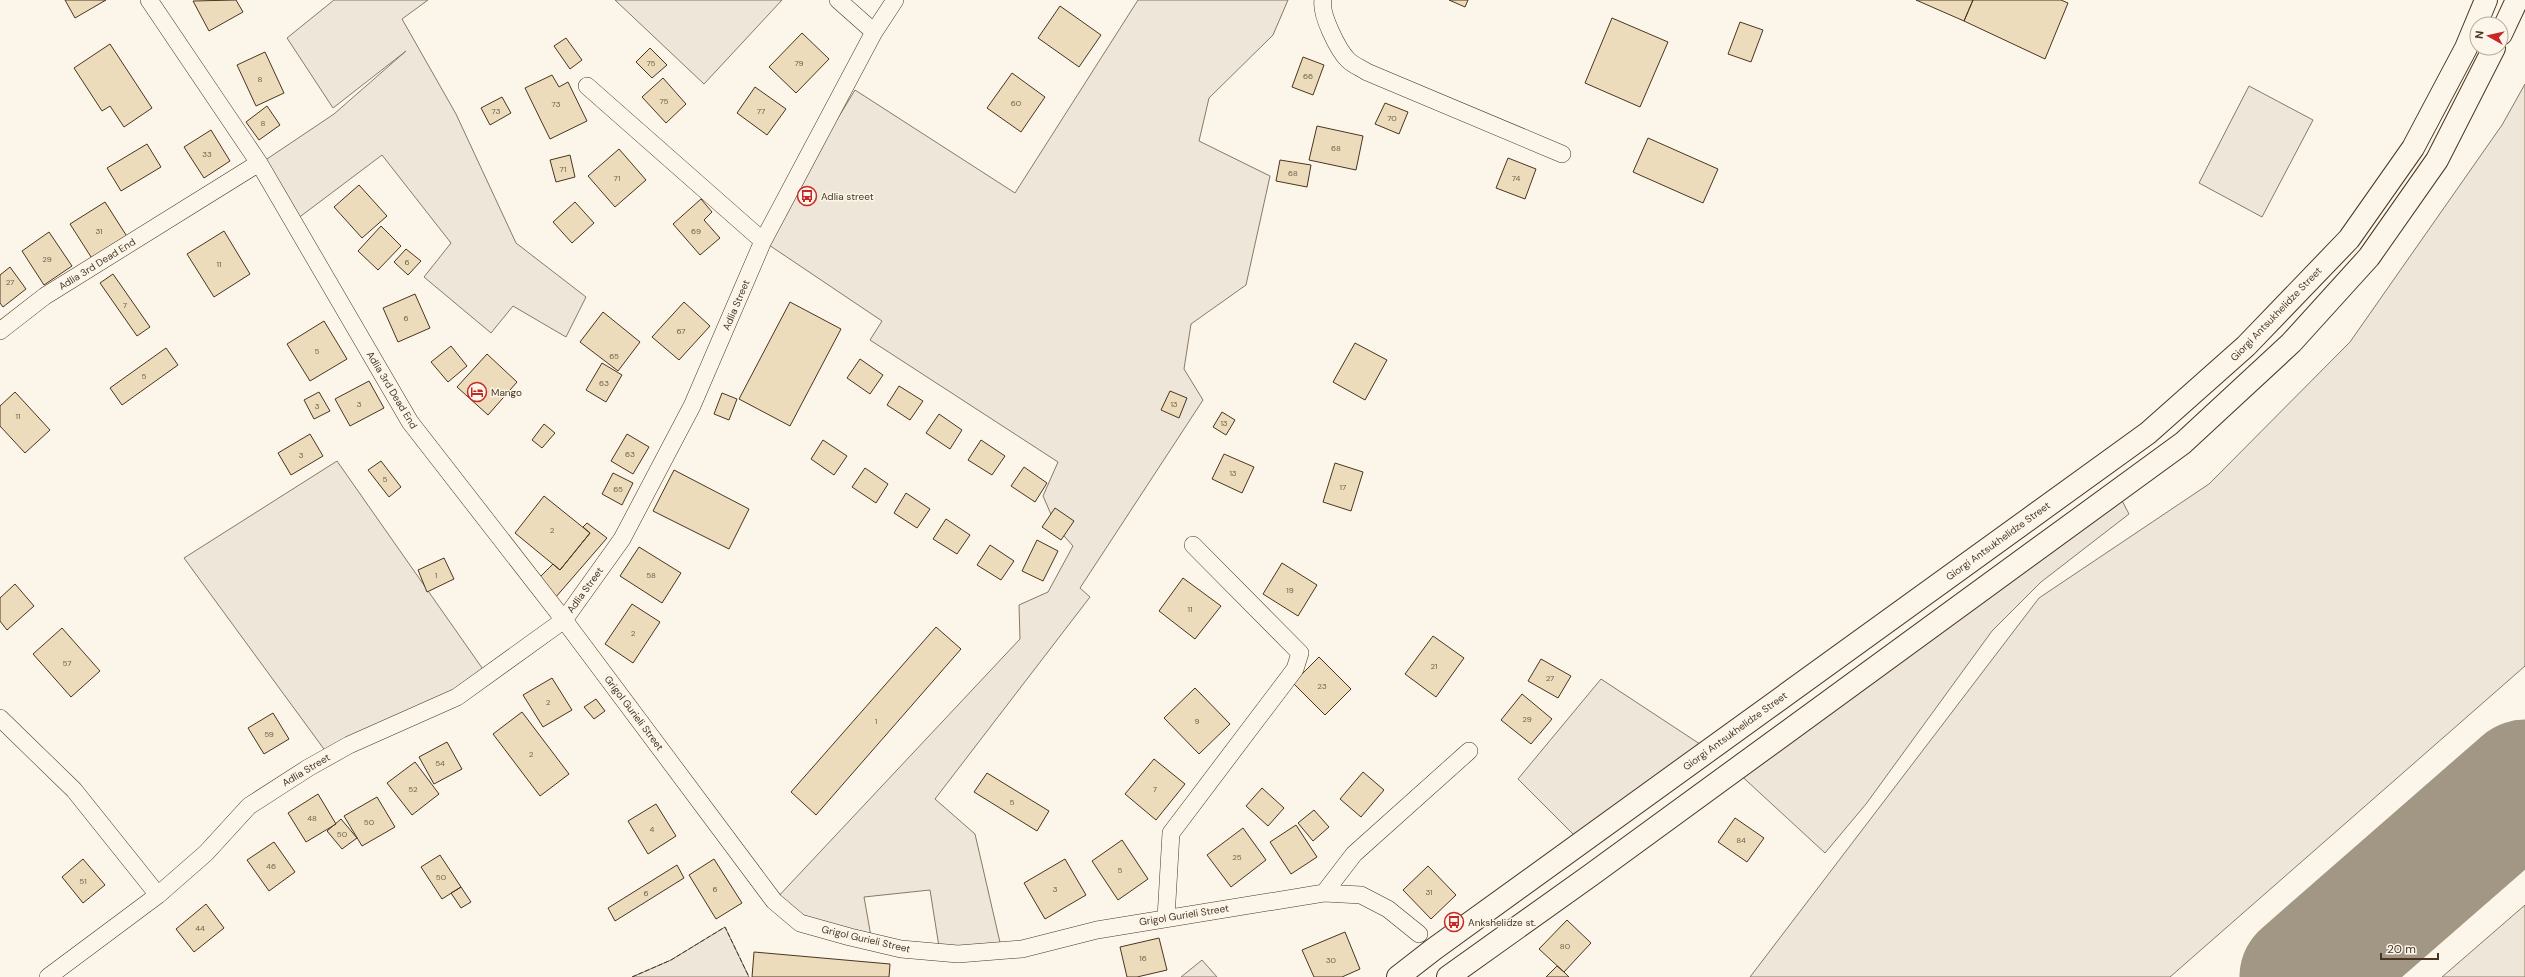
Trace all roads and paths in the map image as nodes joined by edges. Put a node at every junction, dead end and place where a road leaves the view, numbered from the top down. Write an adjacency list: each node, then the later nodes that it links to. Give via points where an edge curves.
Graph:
1 (149, 0): 12 (street, Adlia 3rd Dead End)
2 (838, 0): 8 (street)
3 (895, 0): 8 (street, Adlia Street)
4 (1323, 0): 11 (street, via 1328,26 1348,60 1367,72)
5 (2486, 0): 24 (main road, Giorgi Antsukhelidze Street, via 2466,48 2413,148 2349,238 2246,346 2148,433)
6 (2517, 0): 7 (main road)
7 (2509, 17)
8 (874, 32): 13 (street, Adlia Street)
9 (2490, 56): 25 (main road, via 2437,160 2369,256 2291,343 2183,443 1598,871)
10 (587, 86): 13 (street)
11 (1562, 154)
12 (259, 163): 14 (street, Adlia 3rd Dead End, via 45,296); 16 (street, Adlia 3rd Dead End, via 410,422)
13 (763, 241): 16 (street, Adlia Street, via 692,406 622,539)
14 (0, 331)
15 (1194, 545): 21 (street, via 1300,653 1295,669 1171,833)
16 (564, 620): 20 (street, Adlia Street, via 457,697 349,745 249,806 206,853); 21 (street, Grigol Gurieli Street, via 774,901 800,923 901,949 958,954 1022,949 1097,930)
17 (0, 718): 20 (street, via 74,790)
18 (1469, 751): 19 (street, via 1354,854)
19 (1324, 893): 21 (street, Grigol Gurieli Street); 22 (street, Grigol Gurieli Street, via 1361,895 1388,909)
20 (158, 895): 23 (street, Adlia Street)
21 (1166, 918)
22 (1419, 934)
23 (48, 977)
24 (1398, 977)
25 (1448, 977)

